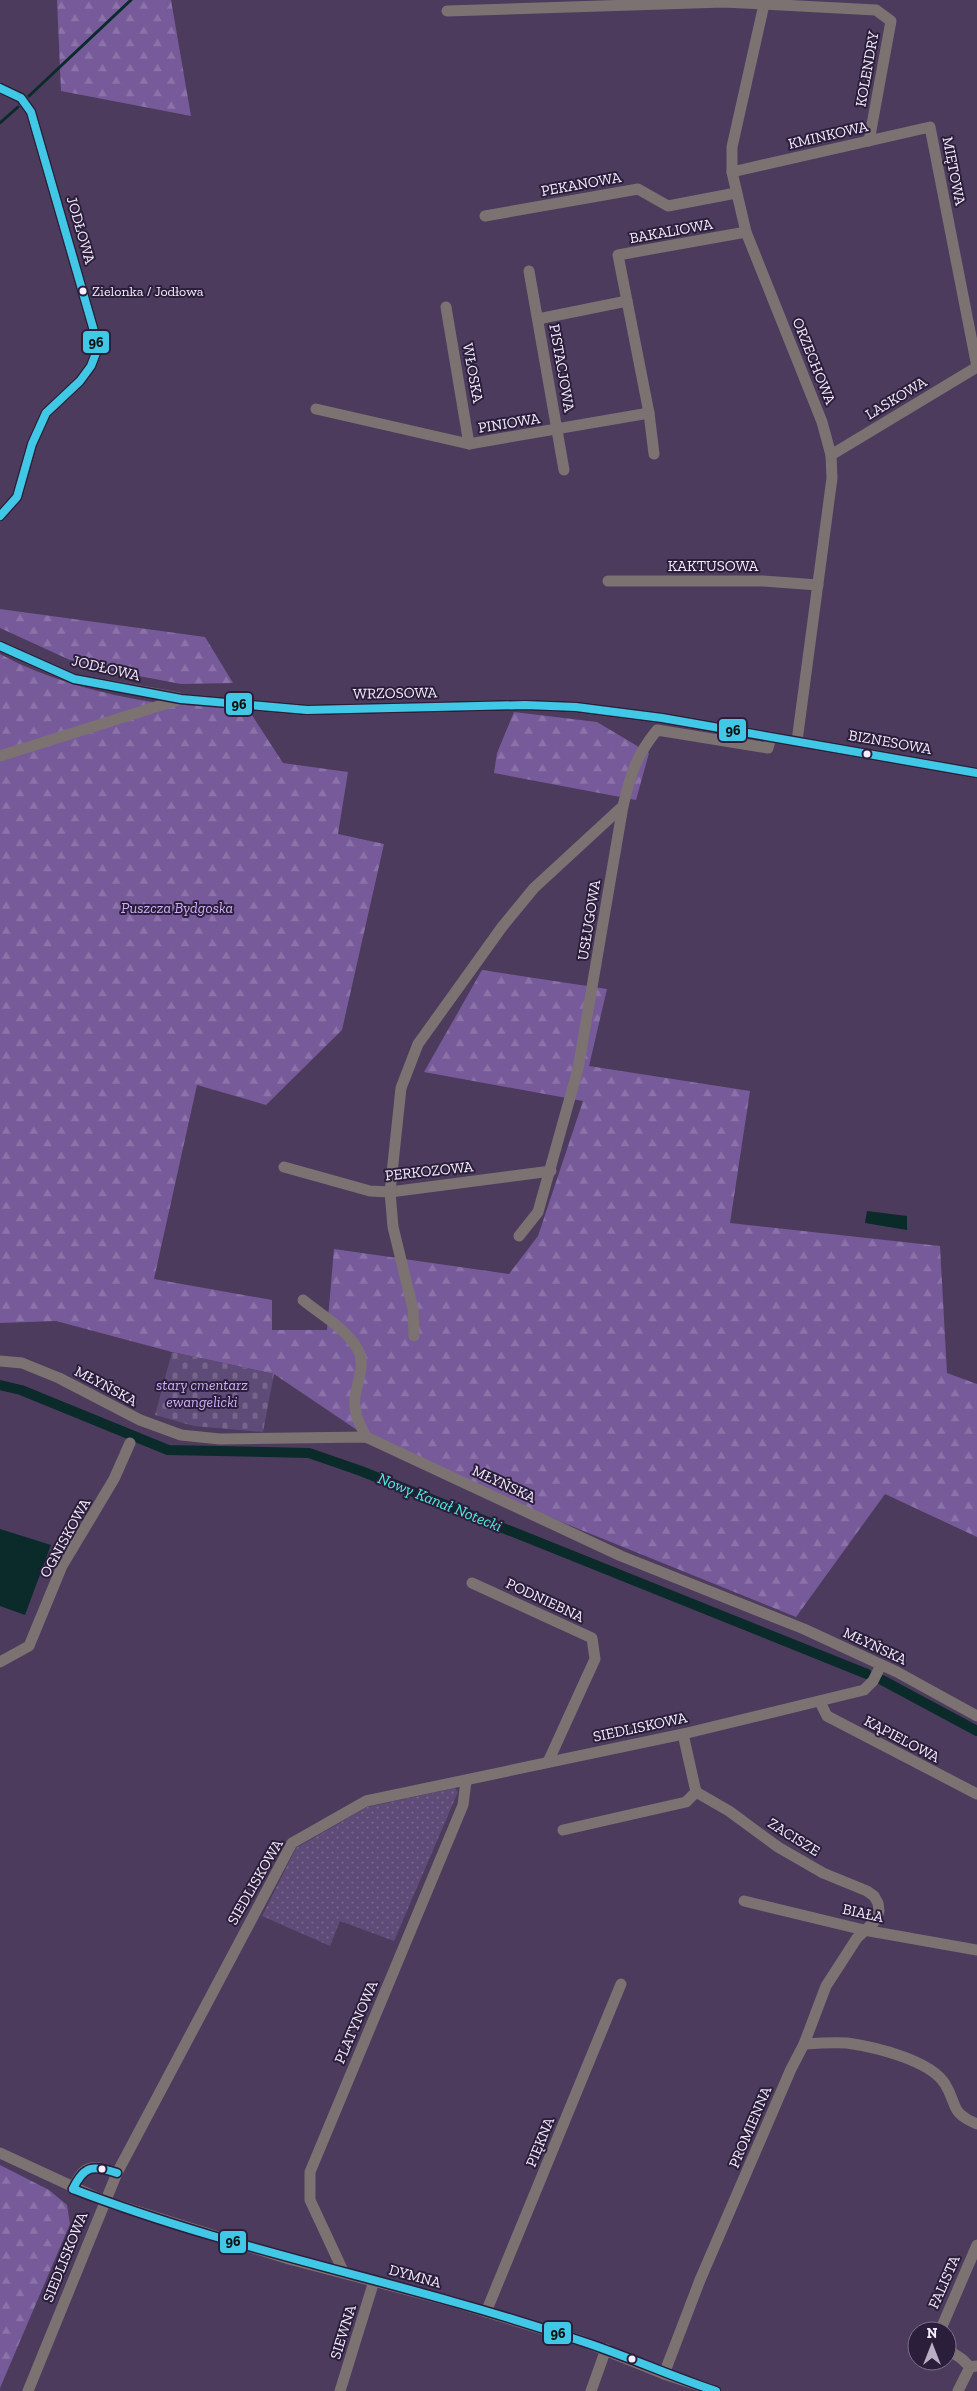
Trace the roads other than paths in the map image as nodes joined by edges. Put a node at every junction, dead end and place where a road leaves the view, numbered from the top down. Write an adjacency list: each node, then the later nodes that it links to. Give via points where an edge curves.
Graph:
1 (765, 3): 2 (street); 5 (street, KOLENDRY, via 876,10 891,21); 6 (street, ORZECHOWA, via 732,147)
2 (448, 11)
3 (0, 88): 22 (street, JODŁOWA, via 21,98 31,112 96,338 96,353 91,366 80,381 46,412 32,444 17,497)
4 (930, 127): 5 (street, KMINKOWA); 14 (street, MIĘTOWA)
5 (869, 142): 6 (street, KMINKOWA)
6 (732, 172): 7 (street, ORZECHOWA)
7 (736, 193): 8 (street, PEKANOWA, via 668,206 638,189); 9 (street, ORZECHOWA)
8 (486, 216)
9 (746, 232): 11 (street, BAKALIOWA, via 618,255); 20 (street, ORZECHOWA, via 822,422)
10 (529, 271): 13 (street, PISTACJOWA)
11 (627, 301): 13 (street); 16 (street, BAKALIOWA)
12 (446, 307): 18 (street, WŁOSKA)
13 (538, 319): 17 (street, PISTACJOWA)
14 (977, 367): 20 (street, LASKOWA)
15 (316, 408): 18 (street, PINIOWA)
16 (649, 412): 17 (street, PINIOWA); 19 (street, BAKALIOWA)
17 (557, 430): 18 (street, PINIOWA); 21 (street, PISTACJOWA)
18 (469, 444)
19 (654, 454)
20 (832, 455): 24 (street, ORZECHOWA)
21 (564, 470)
22 (0, 516)
23 (608, 581): 24 (street, KAKTUSOWA, via 763,581)
24 (818, 585): 28 (street, ORZECHOWA)
25 (0, 646): 26 (street, JODŁOWA, via 74,678)
26 (180, 699): 27 (street, WRZOSOWA, via 307,710 525,705 576,707); 29 (street, WRZOSOWA)
27 (771, 736): 28 (street, WRZOSOWA); 31 (street, USŁUGOWA, via 768,748 657,730 640,752)
28 (797, 741): 30 (street, BIZNESOWA)
29 (0, 756)
30 (977, 773)
31 (623, 806): 33 (street, USŁUGOWA, via 578,1069); 34 (street, via 534,888 418,1044 401,1088)
32 (284, 1167): 34 (street, PERKOZOWA, via 370,1191)
33 (551, 1171): 34 (street, PERKOZOWA); 35 (street, USŁUGOWA, via 538,1212)
34 (390, 1192): 37 (street, via 393,1226 414,1309)
35 (519, 1236)
36 (303, 1300): 39 (street, via 349,1338 360,1354 355,1399 357,1418)
37 (414, 1336)
38 (0, 1361): 39 (street, MŁYŃSKA, via 22,1363 59,1378 140,1420 181,1435 220,1439)
39 (366, 1437): 43 (street, MŁYŃSKA, via 621,1556 795,1625)
40 (130, 1443): 42 (street, OGNISKOWA, via 114,1480 62,1566 29,1646)
41 (472, 1583): 47 (street, PODNIEBNA, via 592,1638 595,1660)
42 (0, 1662)
43 (881, 1664): 44 (street, SIEDLISKOWA, via 873,1681 864,1690); 45 (street, MŁYŃSKA)
44 (820, 1702): 46 (street, SIEDLISKOWA); 50 (street, KĄPIELOWA, via 827,1716)
45 (977, 1716)
46 (683, 1734): 47 (street, SIEDLISKOWA); 49 (street)
47 (548, 1762): 48 (street, SIEDLISKOWA)
48 (466, 1781): 60 (street, SIEDLISKOWA, via 366,1801 292,1843); 64 (street, PLATYNOWA, via 463,1805 310,2172 310,2200)
49 (696, 1792): 51 (street, via 686,1802); 53 (street, ZACISZE, via 785,1851 823,1873 867,1891)
50 (977, 1794)
51 (563, 1830)
52 (744, 1901): 54 (street, BIAŁA)
53 (878, 1903): 54 (street, PROMIENNA, via 876,1920)
54 (864, 1930): 55 (street, BIAŁA); 57 (street, PROMIENNA, via 826,1986)
55 (977, 1950)
56 (621, 1984): 66 (street, PIĘKNA)
57 (804, 2044): 58 (street, via 846,2043 895,2055 931,2069 945,2084 952,2105 962,2118); 71 (street, PROMIENNA, via 700,2280)
58 (977, 2124)
59 (0, 2153): 61 (street, DYMNA)
60 (117, 2172): 61 (street, via 100,2166 89,2168 79,2175); 62 (street, SIEDLISKOWA)
61 (73, 2189): 62 (street, DYMNA)
62 (104, 2201): 64 (street, DYMNA); 73 (street, SIEDLISKOWA)
63 (977, 2245): 67 (street, FALISTA)
64 (344, 2273): 65 (street, DYMNA)
65 (374, 2281): 66 (street, DYMNA); 74 (street, SIEWNA)
66 (486, 2312): 68 (street, DYMNA)
67 (944, 2321)
68 (606, 2349): 71 (street, DYMNA); 75 (street)
69 (957, 2356): 70 (street)
70 (973, 2367): 77 (street)
71 (664, 2374): 72 (street, DYMNA)
72 (702, 2389): 76 (street, DYMNA)
73 (28, 2391)
74 (340, 2391)
75 (591, 2391)
76 (716, 2391)
77 (958, 2391)

